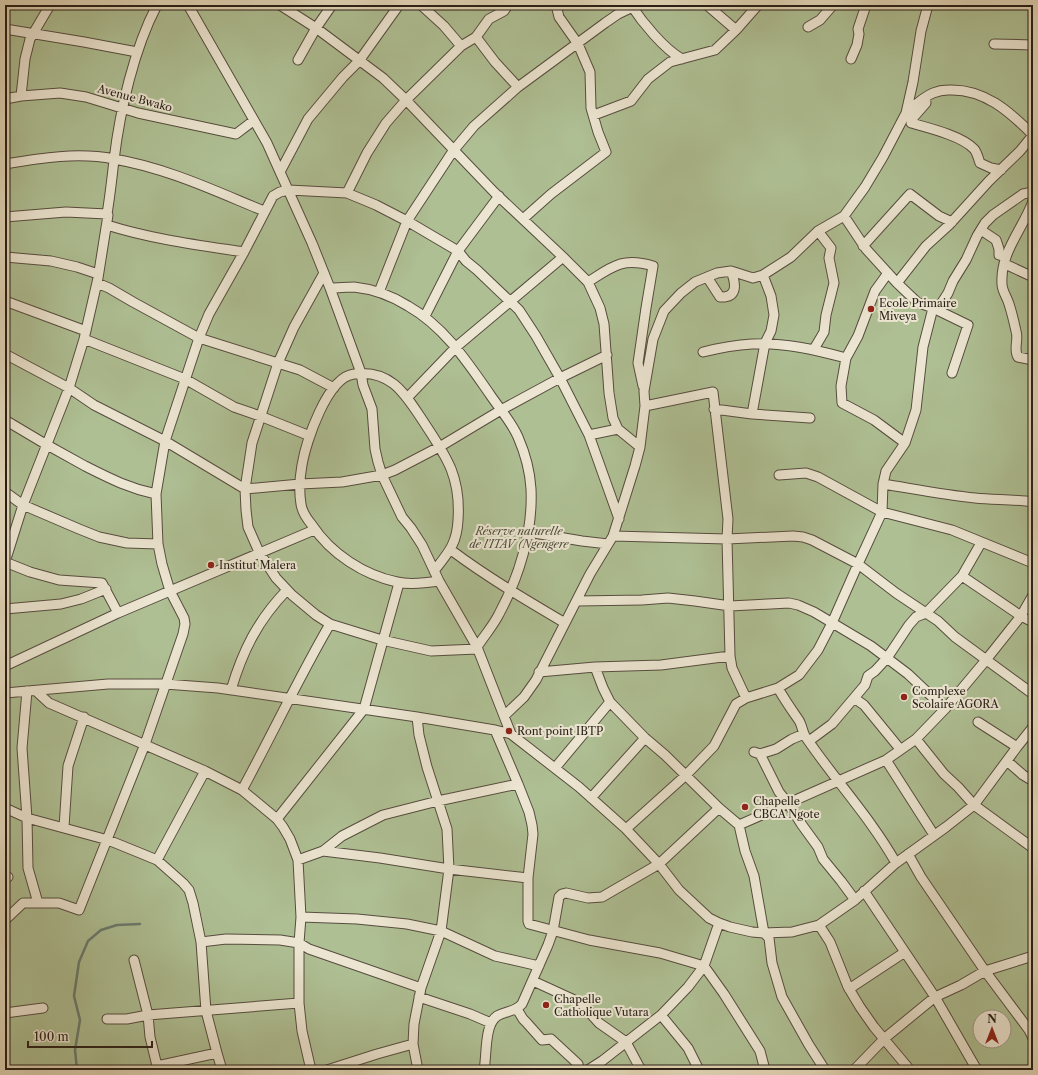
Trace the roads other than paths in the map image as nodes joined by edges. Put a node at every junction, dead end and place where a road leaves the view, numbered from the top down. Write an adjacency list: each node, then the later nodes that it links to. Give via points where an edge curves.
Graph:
1 (50, 5): 20 (street)
2 (157, 5): 26 (street)
3 (188, 5): 39 (street)
4 (280, 5): 17 (street)
5 (332, 5): 17 (street)
6 (399, 5): 30 (street)
7 (421, 5): 25 (street)
8 (508, 5): 21 (street, via 504,11 489,19)
9 (556, 5): 22 (street, via 559,17)
10 (707, 5): 19 (street)
11 (758, 5): 19 (street)
12 (833, 5): 16 (street, via 820,20)
13 (866, 5): 28 (street, via 858,29 857,45)
14 (928, 5): 37 (street)
15 (633, 6): 22 (street); 27 (street, via 671,53)
16 (808, 27)
17 (316, 28): 29 (street); 30 (street)
18 (5, 29): 20 (street)
19 (736, 30): 27 (street, via 715,50)
20 (33, 33): 26 (street); 32 (street, via 25,59)
21 (476, 37): 25 (street); 31 (street)
22 (578, 44): 31 (street); 38 (street, via 590,72 591,108)
23 (994, 44): 24 (street)
24 (1033, 45)
25 (461, 46): 35 (street)
26 (137, 52): 36 (street)
27 (682, 59): 38 (street, via 670,62 648,79 631,101)
28 (851, 59)
29 (298, 60)
30 (359, 61): 35 (street, via 383,78); 44 (street, via 308,119)
31 (518, 87): 40 (street, via 474,126)
32 (20, 96): 34 (street, Avenue Bwako); 36 (street, Avenue Bwako, via 60,93 86,97)
33 (925, 98): 37 (street); 43 (street, via 926,103 912,119 911,124 955,136 967,142 975,150 980,163); 43 (street, via 943,90 971,92 999,104 1015,117 1033,135)
34 (5, 99)
35 (406, 100): 40 (street); 47 (street, via 382,129)
36 (123, 108): 39 (street, Avenue Bwako, via 236,134); 41 (street)
37 (906, 113): 52 (street, via 865,187)
38 (594, 115): 54 (street, via 606,152)
39 (253, 121): 44 (street, via 267,143)
40 (453, 151): 48 (street); 55 (street)
41 (114, 159): 42 (street, via 86,156 46,157); 50 (street, via 170,174); 51 (street)
42 (5, 164)
43 (1001, 170): 56 (street)
44 (280, 172): 45 (street)
45 (289, 190): 47 (street); 50 (street, via 272,196); 67 (street)
46 (1033, 192): 58 (street, via 1023,194 1007,205)
47 (347, 193): 55 (street)
48 (498, 196): 54 (street); 61 (street)
49 (1033, 203): 65 (street)
50 (264, 211): 62 (street)
51 (107, 214): 53 (street, via 66,212); 57 (street)
52 (844, 216): 59 (street); 60 (street)
53 (5, 218)
54 (523, 219): 64 (street)
55 (407, 221): 61 (street); 76 (street)
56 (952, 222): 60 (street, via 939,216 910,194); 74 (street, via 926,246)
57 (107, 225): 62 (street, via 200,246); 72 (street)
58 (980, 230): 65 (street, via 996,240 999,255); 79 (street, via 948,293 941,304)
59 (818, 231): 69 (street, via 791,257); 85 (street, via 831,248 828,258 834,283 824,332)
60 (863, 246): 68 (street)
61 (458, 251): 78 (street); 80 (street)
62 (244, 252): 82 (street, via 209,314)
63 (5, 257): 72 (street, via 51,261 77,267)
64 (563, 257): 73 (street); 78 (street)
65 (1005, 260): 71 (street); 90 (street, via 1002,284 1017,333 1016,353 1018,357)
66 (731, 271): 69 (street, via 753,278); 70 (street); 70 (street, via 735,284 734,292 724,298 720,297)
67 (324, 273): 75 (street); 91 (street, via 294,327)
68 (888, 273): 74 (street); 89 (street, via 875,291 858,336)
69 (763, 275): 83 (street, via 774,315 771,331)
70 (707, 277): 98 (street, via 684,290 664,311 653,339)
71 (1033, 277)
72 (98, 278): 81 (street); 82 (street, via 109,288)
73 (588, 282): 88 (street, via 602,313); 98 (street, via 612,267 629,262 653,266 638,363)
74 (897, 282): 79 (street, via 917,302)
75 (330, 288): 76 (street, via 354,287); 92 (street)
76 (379, 292): 80 (street)
77 (5, 301): 81 (street)
78 (509, 301): 84 (street); 94 (street, via 519,310)
79 (933, 308): 93 (street, via 968,324); 111 (street, via 923,347 916,410)
80 (425, 316): 84 (street)
81 (85, 335): 95 (street); 96 (street)
82 (199, 338): 91 (street); 95 (street)
83 (765, 343): 85 (street); 86 (street, via 734,345); 103 (street)
84 (456, 347): 99 (street); 102 (street)
85 (814, 349): 89 (street)
86 (703, 352)
87 (5, 354): 96 (street)
88 (607, 355): 94 (street); 107 (street, via 609,392 613,418)
89 (846, 358): 111 (street, via 841,386 842,403 874,420)
90 (1033, 360)
91 (278, 363): 97 (street, via 300,370); 104 (street)
92 (361, 373): 97 (street, via 348,375); 99 (street, via 386,378); 115 (street, via 372,409 375,449)
93 (952, 373)
94 (560, 378): 102 (street); 108 (street)
95 (185, 379): 104 (street, via 234,407); 110 (street)
96 (69, 388): 110 (street, via 94,405); 112 (street)
97 (334, 388): 109 (street, via 321,407)
98 (644, 391): 100 (street)
99 (408, 397): 113 (street)
100 (645, 406): 101 (street, via 712,392); 114 (street)
101 (714, 409): 103 (street); 129 (street, via 728,519)
102 (501, 410): 113 (street); 127 (street, via 518,436 526,459 531,488)
103 (752, 414): 105 (street)
104 (260, 416): 109 (street); 119 (street, via 252,443)
105 (810, 418)
106 (5, 420): 112 (street)
107 (618, 429): 108 (street); 114 (street)
108 (589, 435): 125 (street)
109 (310, 436): 117 (street)
110 (165, 441): 119 (street); 121 (street)
111 (905, 443): 118 (street, via 886,471)
112 (47, 446): 121 (street, via 115,482); 123 (street)
113 (441, 446): 115 (street); 133 (street, via 451,466 458,494 458,522)
114 (640, 447): 125 (street)
115 (382, 475): 117 (street, via 342,482); 138 (street, via 402,517 422,545)
116 (779, 475): 124 (street, via 806,473 818,477)
117 (300, 484): 119 (street); 126 (street, via 301,504)
118 (883, 484): 122 (street, via 958,496); 124 (street)
119 (246, 489): 134 (street, via 248,528)
120 (5, 492): 123 (street)
121 (156, 494): 131 (street)
122 (1033, 502)
123 (23, 505): 131 (street, via 99,536 127,543); 135 (street)
124 (882, 512): 130 (street, via 952,530); 136 (street)
125 (619, 519): 128 (street)
126 (314, 530): 134 (street); 141 (street, via 334,551 353,564 378,577)
127 (528, 532): 132 (street); 144 (street)
128 (613, 536): 129 (street); 132 (street)
129 (727, 539): 136 (street, via 803,537); 148 (street)
130 (981, 543): 137 (street); 139 (street)
131 (158, 544): 145 (street)
132 (608, 544): 147 (street)
133 (451, 550): 138 (street); 144 (street)
134 (259, 552): 143 (street); 145 (street)
135 (5, 562): 142 (street, via 59,580 102,583)
136 (858, 564): 151 (street); 155 (street)
137 (1033, 564)
138 (434, 570): 140 (street)
139 (962, 576): 151 (street); 152 (street)
140 (439, 581): 141 (street); 158 (street)
141 (399, 583): 157 (street)
142 (106, 589): 149 (street, via 81,600 61,604); 150 (street)
143 (287, 590): 156 (street); 167 (street, via 257,626 237,667)
144 (510, 590): 154 (street); 158 (street, via 499,615)
145 (170, 591): 150 (street); 165 (street, via 185,624)
146 (1033, 595): 152 (street)
147 (576, 601): 148 (street, via 668,598); 154 (street)
148 (730, 606): 155 (street, via 789,603 810,610); 159 (street)
149 (5, 609)
150 (118, 613): 162 (street)
151 (926, 613): 160 (street, via 916,617 909,625); 161 (street)
152 (1021, 616): 153 (street); 161 (street)
153 (1033, 622)
154 (565, 623): 164 (street)
155 (832, 623): 160 (street); 166 (street, via 818,650 799,675)
156 (330, 624): 157 (street); 171 (street)
157 (382, 640): 158 (street, via 431,651); 175 (street)
158 (477, 648): 177 (street)
159 (730, 656): 163 (street, via 661,665); 172 (street, via 732,668)
160 (888, 658): 173 (street, via 868,676 865,685); 176 (street)
161 (986, 660): 170 (street); 176 (street)
162 (5, 666)
163 (595, 667): 164 (street); 174 (street)
164 (539, 672): 177 (street, via 524,697)
165 (164, 684): 167 (street); 168 (street, via 108,684); 187 (street)
166 (778, 688): 172 (street); 184 (street)
167 (230, 690): 171 (street)
168 (32, 691): 169 (street); 178 (street, via 49,703); 205 (street, via 22,748)
169 (5, 693)
170 (1033, 694)
171 (290, 698): 175 (street); 198 (street)
172 (746, 698): 194 (street, via 736,704 714,746)
173 (854, 698): 184 (street, via 832,724); 189 (street, via 864,705)
174 (610, 702): 185 (street); 192 (street)
175 (364, 709): 179 (street); 206 (street)
176 (945, 710): 186 (street)
177 (504, 716): 183 (street)
178 (84, 717): 187 (street); 208 (street, via 68,766)
179 (418, 717): 182 (street); 200 (street, via 419,735)
180 (978, 722): 188 (street)
181 (1033, 727): 188 (street)
182 (495, 730): 183 (street); 197 (street)
183 (511, 734): 192 (street)
184 (807, 737): 195 (street); 201 (street, via 792,739 776,749 757,753)
185 (645, 738): 194 (street); 199 (street)
186 (916, 739): 189 (street); 202 (street)
187 (145, 744): 193 (street); 211 (street)
188 (1017, 747): 191 (street)
189 (900, 749): 190 (street)
190 (886, 760): 195 (street); 210 (street)
191 (1007, 761): 196 (street); 202 (street)
192 (555, 768): 199 (street)
193 (205, 771): 198 (street); 215 (street)
194 (686, 775): 204 (street); 209 (street)
195 (838, 781): 201 (street); 217 (street)
196 (1033, 781)
197 (518, 784): 200 (street); 220 (street, via 529,812 533,834)
198 (242, 790): 206 (street)
199 (591, 798): 209 (street)
200 (438, 801): 213 (street, via 383,814 342,836); 219 (street, via 447,829)
201 (788, 803): 207 (street); 222 (street, via 818,847 823,859)
202 (974, 806): 210 (street); 212 (street)
203 (5, 808): 205 (street)
204 (719, 808): 207 (street); 218 (street)
205 (27, 818): 208 (street); 223 (street, via 28,868)
206 (277, 819): 216 (street, via 290,839)
207 (739, 825): 230 (street, via 754,876)
208 (64, 827): 211 (street)
209 (626, 829): 218 (street)
210 (934, 835): 214 (street)
211 (108, 840): 215 (street); 223 (street, via 79,910 59,903)
212 (1032, 844)
213 (323, 851): 216 (street); 219 (street)
214 (908, 854): 217 (street); 238 (street)
215 (157, 860): 231 (street, via 173,872 189,890)
216 (298, 860): 224 (street)
217 (896, 863): 221 (street)
218 (658, 864): 226 (street, via 679,890 702,912); 229 (street, via 599,898 562,894 559,897)
219 (449, 869): 220 (street); 228 (street)
220 (528, 878): 229 (street, via 528,921)
221 (864, 891): 222 (street); 233 (street)
222 (855, 900): 227 (street)
223 (38, 903): 225 (street, via 23,903)
224 (301, 917): 228 (street, via 357,919 407,924); 232 (street)
225 (5, 920)
226 (719, 923): 230 (street); 237 (street)
227 (819, 925): 230 (street, via 792,932); 240 (street, via 830,942)
228 (441, 931): 236 (street, via 494,956); 241 (street)
229 (552, 931): 236 (street); 237 (street, via 660,953)
230 (764, 933): 268 (street, via 769,938 772,963 782,997)
231 (201, 942): 232 (street, via 226,939); 246 (street)
232 (299, 943): 241 (street); 243 (street)
233 (905, 952): 240 (street); 242 (street)
234 (1033, 956): 238 (street)
235 (134, 960): 248 (street)
236 (539, 966): 239 (street)
237 (704, 966): 249 (street); 267 (street, via 760,1051)
238 (985, 971): 242 (street); 253 (street)
239 (533, 981): 245 (street); 254 (street, via 581,1003 600,1023)
240 (849, 989): 252 (street, via 869,1020)
241 (420, 992): 251 (street); 255 (street, via 414,1024)
242 (935, 997): 252 (street); 271 (street)
243 (299, 1003): 246 (street); 259 (street)
244 (43, 1008): 247 (street)
245 (517, 1009): 251 (street, via 498,1016); 263 (street, via 542,1040 551,1039 578,1064)
246 (206, 1011): 248 (street); 256 (street)
247 (5, 1013)
248 (148, 1015): 250 (street); 257 (street, via 150,1037)
249 (661, 1015): 254 (street); 266 (street, via 688,1048)
250 (107, 1019)
251 (491, 1023): 262 (street)
252 (885, 1038): 269 (street); 270 (street)
253 (1033, 1038)
254 (626, 1042): 264 (street); 265 (street)
255 (414, 1044): 260 (street); 261 (street)
256 (217, 1053): 257 (street); 258 (street)
257 (158, 1068)
258 (222, 1070)
259 (311, 1070)
260 (327, 1070)
261 (418, 1070)
262 (484, 1070)
263 (579, 1070)
264 (588, 1070)
265 (641, 1070)
266 (699, 1070)
267 (766, 1070)
268 (825, 1070)
269 (854, 1070)
270 (910, 1070)
271 (977, 1070)

